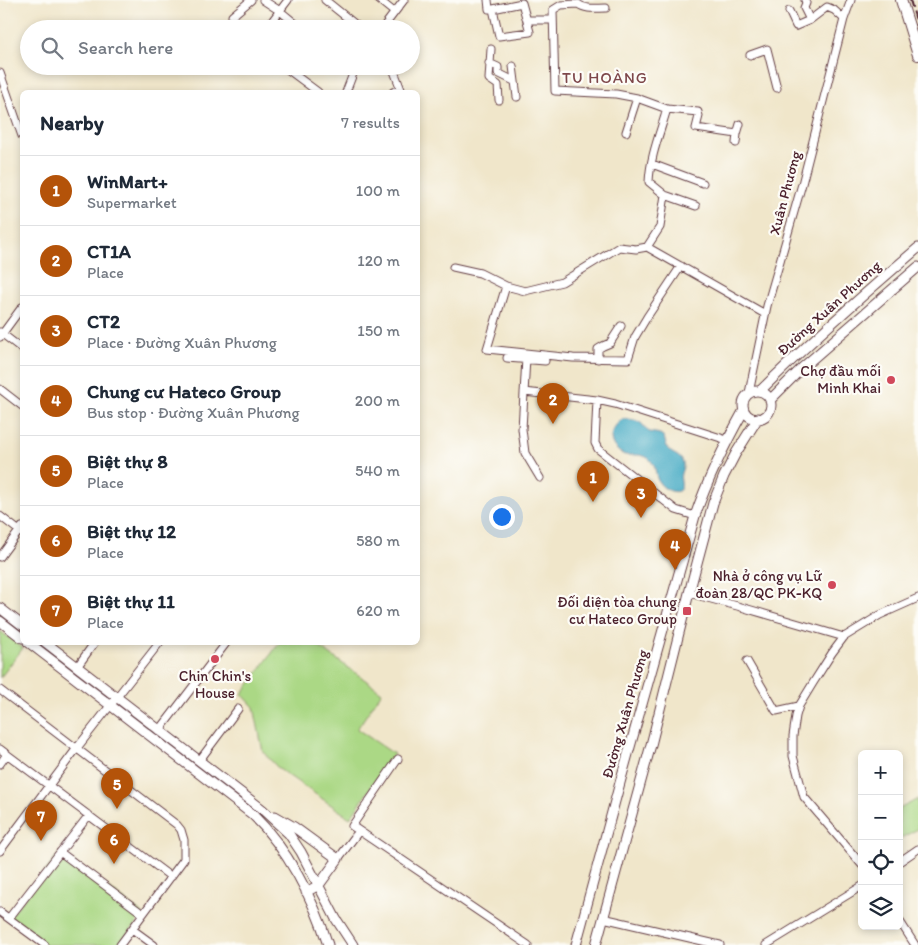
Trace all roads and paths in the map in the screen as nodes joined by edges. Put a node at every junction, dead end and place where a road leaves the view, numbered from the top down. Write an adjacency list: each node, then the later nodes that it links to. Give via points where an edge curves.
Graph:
1 (251, 0): 18 (street, via 232,16)
2 (263, 0): 14 (street)
3 (288, 0): 14 (street)
4 (324, 0): 21 (street)
5 (379, 0): 16 (street)
6 (404, 0): 16 (street)
7 (488, 0): 13 (street, via 490,9)
8 (805, 0): 25 (street, via 804,8)
9 (901, 0): 28 (highway)
10 (850, 1): 17 (street, Xuân Phương)
11 (578, 2): 12 (street, via 590,8); 24 (street, via 553,10)
12 (606, 8)
13 (493, 9): 23 (street, via 522,3); 23 (street, via 499,36 530,32)
14 (280, 11): 19 (street); 20 (street)
15 (790, 11): 25 (street, via 796,26)
16 (394, 12): 22 (street)
17 (844, 19): 25 (street, via 827,7); 60 (street, Xuân Phương)
18 (232, 20)
19 (273, 20)
20 (291, 20)
21 (350, 20)
22 (388, 20)
23 (527, 20): 24 (street)
24 (553, 20): 41 (street, via 555,90)
25 (810, 20)
26 (491, 50): 29 (street)
27 (750, 55): 36 (street, via 767,49)
28 (918, 55)
29 (489, 63): 35 (street, via 498,66 498,73); 42 (street, via 489,79 498,85)
30 (513, 66): 35 (street)
31 (0, 73): 45 (street)
32 (295, 75): 37 (street)
33 (351, 75): 38 (street)
34 (395, 75): 39 (street)
35 (514, 81): 40 (street)
36 (777, 88)
37 (315, 90)
38 (347, 90)
39 (401, 90)
40 (517, 97)
41 (637, 98): 43 (street); 46 (street)
42 (498, 100)
43 (667, 109): 47 (street, via 698,112 696,128); 49 (street)
44 (740, 124): 47 (street)
45 (20, 130)
46 (626, 132)
47 (736, 134): 48 (street)
48 (736, 143)
49 (652, 164): 50 (street); 51 (street, via 649,182)
50 (703, 183)
51 (665, 195): 52 (street); 53 (street, via 660,227)
52 (696, 206)
53 (647, 247): 55 (street); 58 (street, via 619,247 562,282 525,292)
54 (918, 248): 69 (main road, Đường Xuân Phương, via 828,326)
55 (681, 266): 60 (street); 66 (street, via 635,337 628,359)
56 (453, 267): 58 (street, via 480,273)
57 (918, 267): 73 (main road, Đường Xuân Phương)
58 (506, 286): 66 (street, via 487,349)
59 (20, 310): 62 (street)
60 (765, 314): 71 (street, Xuân Phương)
61 (621, 326): 66 (street, via 610,343 598,350)
62 (1, 334): 63 (street)
63 (20, 348)
64 (507, 358): 65 (street)
65 (526, 358): 67 (street); 70 (street)
66 (598, 359)
67 (545, 361)
68 (0, 389): 74 (street)
69 (760, 391): 71 (main road); 73 (main road)
70 (524, 392): 72 (street); 78 (street, via 522,429 525,454)
71 (749, 393): 75 (main road, via 744,399)
72 (596, 400): 77 (street); 80 (street, via 595,443 598,449 676,510)
73 (770, 400): 76 (main road, via 768,413)
74 (20, 404)
75 (744, 410): 76 (main road); 77 (main road, Đường Xuân Phương)
76 (758, 418): 84 (main road, Đường Xuân Phương, via 736,453 713,503)
77 (728, 440): 80 (main road, Đường Xuân Phương)
78 (540, 478)
79 (0, 516): 81 (street)
80 (695, 516): 136 (main road, Đường Xuân Phương)
81 (20, 530)
82 (20, 533): 83 (street)
83 (0, 557)
84 (688, 593): 90 (street); 127 (main road, Đường Xuân Phương)
85 (918, 598): 90 (street, via 880,615)
86 (0, 608): 88 (main road)
87 (0, 621): 89 (main road)
88 (20, 623)
89 (20, 636)
90 (844, 637): 101 (street)
91 (32, 645): 100 (main road)
92 (49, 645): 97 (main road)
93 (93, 645): 97 (street)
94 (158, 645): 99 (street)
95 (226, 645): 103 (street)
96 (747, 661): 101 (street, via 776,711)
97 (77, 667): 99 (main road)
98 (0, 690): 104 (street)
99 (117, 698): 100 (street); 103 (main road)
100 (111, 706): 104 (street); 123 (main road, via 253,815 286,855)
101 (799, 706): 119 (street, via 793,756 804,797)
102 (238, 709): 108 (street)
103 (159, 731): 108 (main road)
104 (77, 748): 110 (street); 120 (street, via 178,825 184,840 184,859)
105 (0, 749): 106 (street)
106 (7, 754): 109 (street); 110 (street)
107 (398, 759): 113 (street, via 352,826)
108 (199, 761): 111 (main road)
109 (0, 764)
110 (49, 786): 112 (street); 115 (street)
111 (262, 809): 117 (main road, via 294,827); 121 (main road, via 289,834)
112 (89, 815): 116 (street); 120 (street)
113 (359, 831): 117 (street); 135 (street)
114 (918, 849): 118 (street)
115 (0, 851)
116 (60, 852): 125 (street); 126 (street)
117 (338, 859): 121 (main road)
118 (903, 859)
119 (858, 860)
120 (171, 877): 125 (street)
121 (319, 885): 123 (main road); 134 (main road)
122 (858, 888): 139 (street)
123 (306, 892): 133 (main road)
124 (0, 912): 126 (street)
125 (143, 914): 129 (street)
126 (9, 918): 130 (street)
127 (603, 918): 137 (main road, Đường Xuân Phương); 138 (street)
128 (903, 926): 140 (street)
129 (132, 929): 131 (street); 132 (street)
130 (45, 945)
131 (120, 945)
132 (154, 945)
133 (328, 945)
134 (353, 945)
135 (528, 945)
136 (576, 945)
137 (596, 945)
138 (720, 945)
139 (766, 945)
140 (916, 945)

